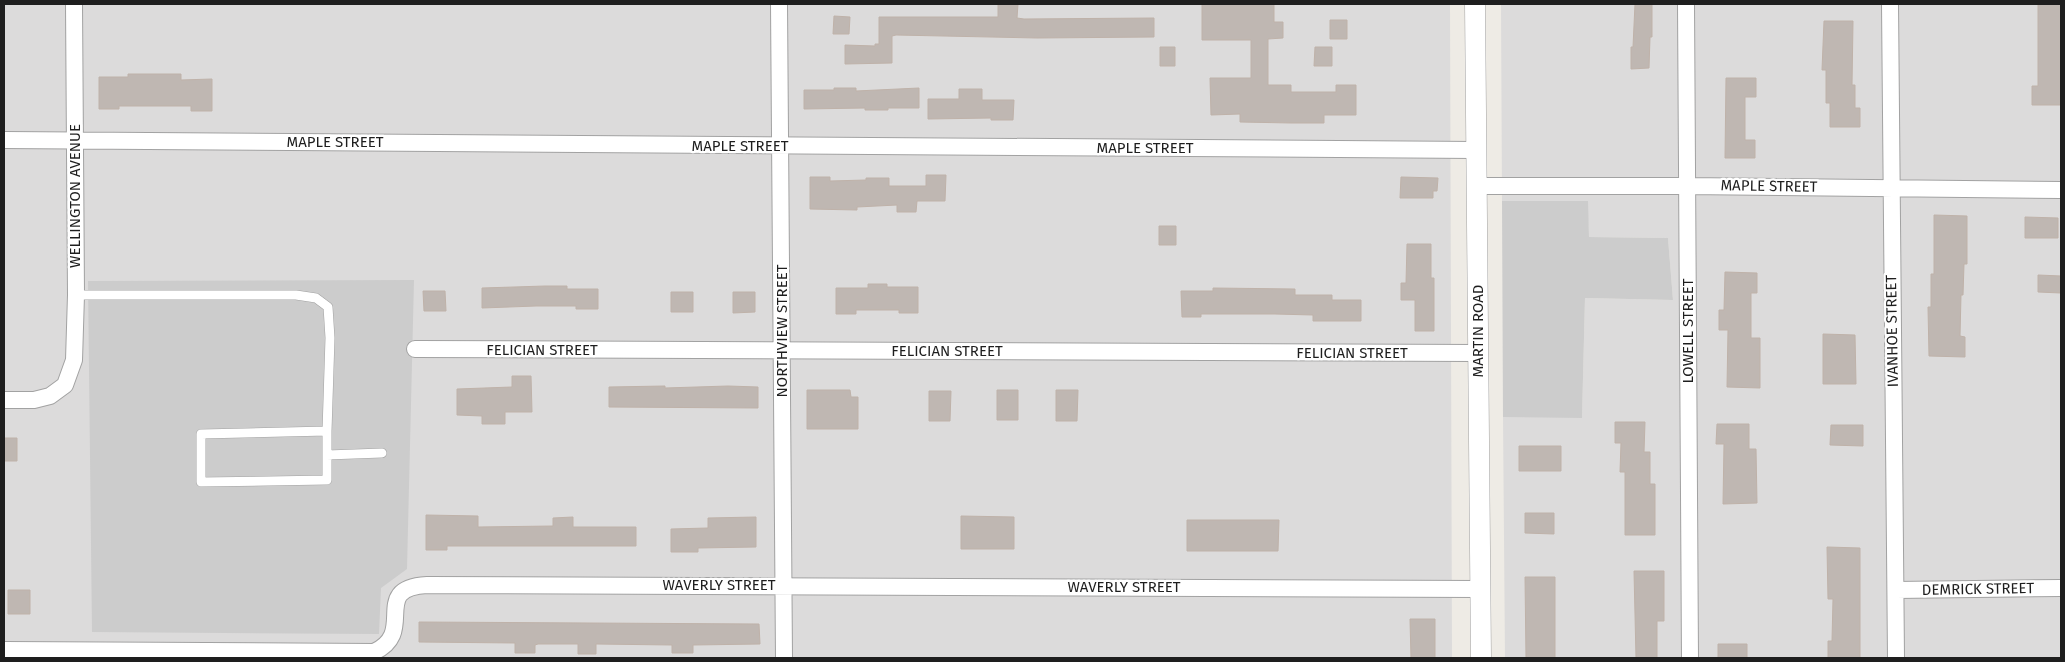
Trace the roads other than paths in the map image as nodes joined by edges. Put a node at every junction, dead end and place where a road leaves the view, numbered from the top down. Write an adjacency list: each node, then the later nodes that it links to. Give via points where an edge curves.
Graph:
1 (74, 4): 7 (street, WELLINGTON AVENUE)
2 (779, 4): 8 (street, NORTHVIEW STREET)
3 (1475, 4): 9 (street, MARTIN ROAD)
4 (1686, 4): 11 (street, LOWELL STREET)
5 (1890, 4): 12 (street, IVANHOE STREET)
6 (4, 140): 7 (street, MAPLE STREET)
7 (75, 140): 8 (street, MAPLE STREET); 14 (street, WELLINGTON AVENUE)
8 (780, 146): 9 (street, MAPLE STREET); 16 (street, NORTHVIEW STREET)
9 (1476, 150): 10 (street, MARTIN ROAD)
10 (1477, 186): 11 (street, MAPLE STREET); 17 (street, MARTIN ROAD)
11 (1687, 186): 12 (street, MAPLE STREET); 30 (street, LOWELL STREET)
12 (1890, 188): 13 (street, MAPLE STREET); 25 (street, IVANHOE STREET)
13 (2061, 190)
14 (76, 295): 18 (street, WELLINGTON AVENUE, via 74,360 65,386 42,399); 19 (lane, via 296,295 316,298 328,307)
15 (415, 349): 16 (street, FELICIAN STREET)
16 (782, 351): 17 (street, FELICIAN STREET); 22 (street, NORTHVIEW STREET)
17 (1478, 353): 24 (street, MARTIN ROAD)
18 (4, 400)
19 (327, 431): 20 (lane); 20 (lane, via 201,434 200,482 327,480)
20 (327, 454): 21 (lane)
21 (382, 454)
22 (784, 586): 24 (street, WAVERLY STREET); 27 (street, WAVERLY STREET, via 416,585 400,594 390,642 374,652); 28 (street, NORTHVIEW STREET)
23 (2061, 588): 25 (street, DEMRICK STREET)
24 (1480, 589): 29 (street, MARTIN ROAD)
25 (1896, 590): 31 (street, IVANHOE STREET)
26 (4, 650): 27 (street, WAVERLY STREET)
27 (85, 654)
28 (784, 658)
29 (1481, 658)
30 (1690, 658)
31 (1896, 658)

